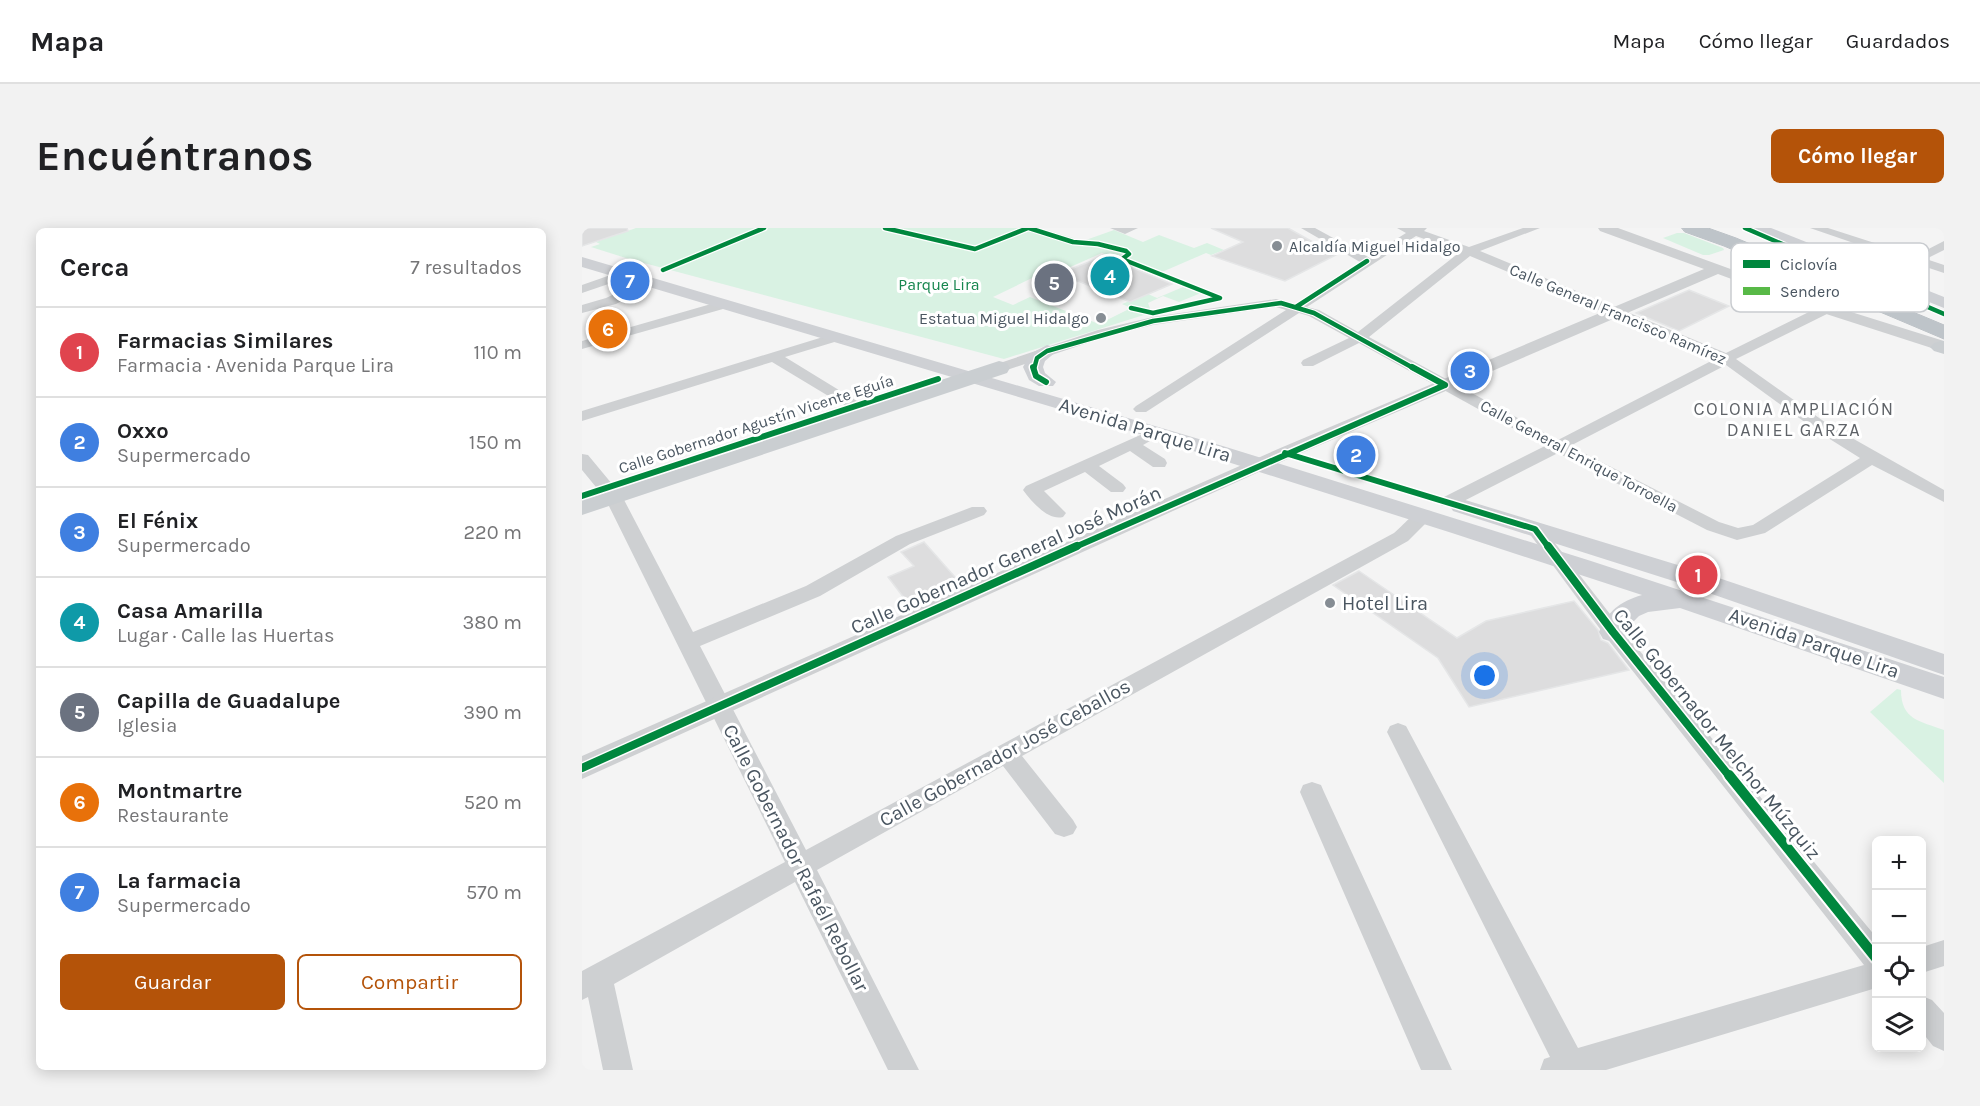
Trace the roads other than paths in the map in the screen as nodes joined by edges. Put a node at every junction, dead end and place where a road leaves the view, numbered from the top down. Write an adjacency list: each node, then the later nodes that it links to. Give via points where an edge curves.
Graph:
1 (1307, 228): 23 (street)
2 (1534, 228): 21 (street)
3 (1605, 228): 26 (street)
4 (1682, 228): 19 (main road)
5 (1691, 228): 12 (highway)
6 (1699, 228): 13 (highway)
7 (1722, 228): 14 (highway)
8 (1732, 228): 15 (highway)
9 (1757, 228): 16 (main road)
10 (1816, 228): 17 (street)
11 (1414, 229): 21 (street, Calle General Francisco Ramírez); 23 (street)
12 (1732, 243)
13 (1739, 243)
14 (1759, 243)
15 (1769, 243)
16 (1794, 243)
17 (1863, 243)
18 (1944, 245): 22 (street)
19 (1731, 246)
20 (582, 250): 56 (main road, Avenida Parque Lira, via 663,270)
21 (1468, 251): 38 (street, Calle General Francisco Ramírez); 48 (street)
22 (1929, 253)
23 (1366, 261): 35 (street)
24 (582, 262): 29 (main road, Avenida Parque Lira)
25 (1929, 264): 27 (street)
26 (1718, 269): 28 (street); 38 (street, Calle Gobernador General José Morán)
27 (1944, 269)
28 (1731, 274)
29 (622, 275): 30 (main road, Avenida Parque Lira); 31 (street)
30 (648, 282): 34 (main road, Avenida Parque Lira); 37 (street, via 611,301)
31 (582, 289)
32 (1929, 297): 33 (main road)
33 (1944, 303)
34 (725, 304): 47 (main road, Avenida Parque Lira); 50 (street)
35 (1296, 307): 48 (street, Calle General Enrique Torroella); 51 (street, Calle Gobernador Agustín Vicente Eguía, via 1268,303 1153,321); 60 (street)
36 (1929, 308): 45 (highway)
37 (582, 309)
38 (1614, 312): 53 (street, Calle General Francisco Ramírez); 58 (street, Calle Gobernador General José Morán)
39 (1820, 312): 53 (street)
40 (1837, 312): 49 (street)
41 (1880, 312): 49 (main road)
42 (1883, 312): 49 (highway)
43 (1885, 312): 49 (highway)
44 (1927, 312): 46 (highway)
45 (1944, 314)
46 (1944, 319)
47 (836, 337): 52 (street); 56 (main road, Avenida Parque Lira)
48 (1359, 338): 54 (street); 58 (street, Calle General Enrique Torroella)
49 (1944, 340)
50 (582, 345)
51 (1047, 351): 55 (street, Calle Gobernador Agustín Vicente Eguía); 57 (main road, via 1033,367 1036,376)
52 (774, 357): 59 (street); 61 (street)
53 (1725, 358): 64 (street); 66 (street, Calle General Francisco Ramírez)
54 (1308, 363)
55 (999, 368): 56 (main road, Calle Gobernador Agustín Vicente Eguía); 57 (main road, Avenida Parque Lira)
56 (966, 369): 59 (main road, Calle Gobernador Agustín Vicente Eguía); 62 (main road, Avenida Parque Lira); 72 (main road, Calle Gobernador Agustín Vicente Eguía)
57 (1046, 382): 60 (main road, Avenida Parque Lira)
58 (1445, 385): 64 (street, Calle General Enrique Torroella); 65 (street, Calle Gobernador General José Morán)
59 (855, 406): 72 (main road, Calle Gobernador Agustín Vicente Eguía)
60 (1141, 409): 65 (main road, Avenida Parque Lira)
61 (582, 416)
62 (1156, 433): 63 (street); 70 (main road, Avenida Parque Lira)
63 (1131, 444): 68 (street); 69 (street)
64 (1558, 447): 66 (street, Calle General Enrique Torroella, via 1713,526 1737,534 1758,529); 75 (street)
65 (1285, 453): 70 (street, Calle Gobernador General José Morán); 75 (main road, Avenida Parque Lira)
66 (1872, 458): 74 (street, Calle General Francisco Ramírez)
67 (582, 459): 72 (street, Calle Gobernador Rafaél Rebollar)
68 (1159, 463)
69 (1086, 464): 71 (street); 78 (street, via 1032,490)
70 (1259, 465): 79 (main road, Avenida Parque Lira); 87 (street, Calle Gobernador General José Morán)
71 (1117, 488)
72 (609, 492): 73 (main road, Calle Gobernador Agustín Vicente Eguía); 76 (main road, Calle Gobernador Agustín Vicente Eguía); 84 (street, Calle Gobernador Rafaél Rebollar)
73 (582, 496)
74 (1944, 497)
75 (1448, 502): 80 (main road, Avenida Parque Lira)
76 (582, 507)
77 (978, 511): 84 (street, via 903,540 813,591)
78 (1057, 513)
79 (1425, 515): 81 (main road, Avenida Parque Lira); 89 (street, Calle Gobernador José Ceballos, via 1401,537)
80 (1535, 529): 81 (street, Calle Gobernador Melchor Múzquiz); 85 (main road, Avenida Parque Lira)
81 (1554, 556): 82 (main road, Avenida Parque Lira); 83 (street, Calle Gobernador Melchor Múzquiz)
82 (1688, 600): 83 (main road, via 1637,605 1622,614); 86 (main road, Avenida Parque Lira)
83 (1613, 632): 94 (street, Calle Gobernador Melchor Múzquiz)
84 (686, 643): 87 (street, Calle Gobernador Rafaél Rebollar)
85 (1944, 664)
86 (1944, 688)
87 (718, 707): 90 (street, Calle Gobernador General José Morán); 93 (street, Calle Gobernador Rafaél Rebollar)
88 (1398, 732): 101 (street)
89 (1006, 753): 92 (street); 93 (street, Calle Gobernador José Ceballos)
90 (582, 768)
91 (1312, 792): 104 (street)
92 (1064, 827)
93 (801, 864): 98 (street, Calle Gobernador José Ceballos); 103 (street, Calle Gobernador Rafaél Rebollar)
94 (1872, 953)
95 (1944, 953): 96 (street)
96 (1926, 959)
97 (1872, 976): 101 (street)
98 (590, 981): 102 (street)
99 (1926, 1015): 100 (street)
100 (1944, 1036)
101 (1563, 1068)
102 (618, 1070)
103 (904, 1070)
104 (1437, 1070)

